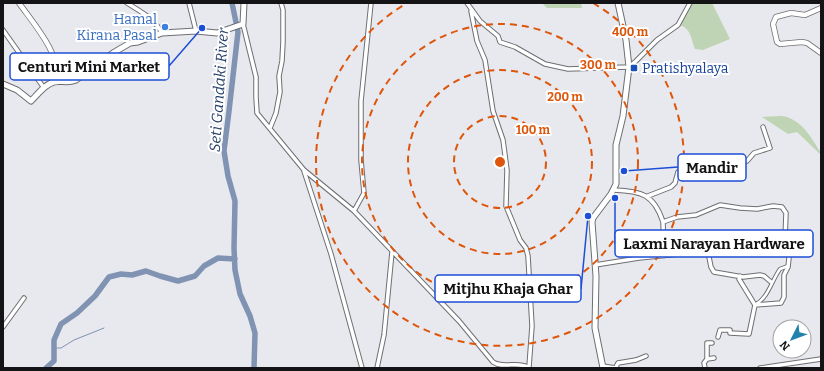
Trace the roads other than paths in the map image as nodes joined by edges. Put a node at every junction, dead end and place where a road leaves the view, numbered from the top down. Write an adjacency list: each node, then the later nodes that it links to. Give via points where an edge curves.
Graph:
1 (19, 3): 18 (street, via 42,34 55,59)
2 (127, 3): 15 (street, via 149,17)
3 (189, 3): 14 (street)
4 (244, 3): 12 (main road)
5 (282, 3): 22 (street, via 280,92)
6 (370, 3): 26 (street, via 361,101 364,193)
7 (467, 3): 11 (street)
8 (618, 3): 17 (main road)
9 (690, 3): 17 (street, via 678,25 657,40)
10 (821, 8): 16 (street, via 805,15 791,13 776,17 773,24 777,42 780,44 807,43)
11 (472, 11): 17 (street, via 498,36 500,42 515,47 545,64 568,69); 43 (street, via 477,41 485,60 493,111 503,140 507,170 506,206 528,256 532,326)
12 (243, 24): 14 (main road, via 217,33); 22 (street, via 256,77 257,113)
13 (3, 30): 20 (street)
14 (196, 31): 15 (main road)
15 (162, 33): 18 (main road, via 123,46 76,80)
16 (821, 53)
17 (629, 67): 24 (main road, via 623,116 616,145)
18 (56, 82): 20 (main road)
19 (3, 84): 20 (main road, via 17,90 31,101)
20 (44, 88)
21 (763, 127): 25 (street, via 770,148 754,153 747,161 722,169 682,170 678,172 676,182 671,187)
22 (270, 128): 23 (street)
23 (304, 170): 26 (street); 45 (street, via 331,254)
24 (614, 190): 25 (street); 30 (main road, via 592,220)
25 (648, 196): 27 (street, via 656,205)
26 (354, 211): 28 (street)
27 (663, 222): 29 (street); 31 (street, via 696,215 720,205 757,209 782,207 786,214)
28 (392, 252): 43 (street, via 493,362 499,365 519,364); 46 (street, via 384,335)
29 (664, 256): 30 (street); 32 (street, via 704,249 708,252 714,272)
30 (595, 265): 44 (main road, via 595,328)
31 (788, 266): 33 (street, via 780,269); 35 (street, via 784,275 784,297 781,303)
32 (740, 276): 33 (street, via 760,275); 35 (street)
33 (771, 282): 35 (street, via 760,302)
34 (24, 298): 36 (street)
35 (755, 304): 37 (street, via 749,334 720,330)
36 (3, 327)
37 (718, 337)
38 (712, 343): 41 (street, via 707,343)
39 (646, 356): 47 (street, via 618,363)
40 (714, 358): 41 (street)
41 (707, 359): 48 (street)
42 (821, 359): 49 (street)
43 (529, 367)
44 (602, 367): 47 (street)
45 (362, 368)
46 (377, 368)
47 (616, 368)
48 (704, 368)
49 (760, 368)

